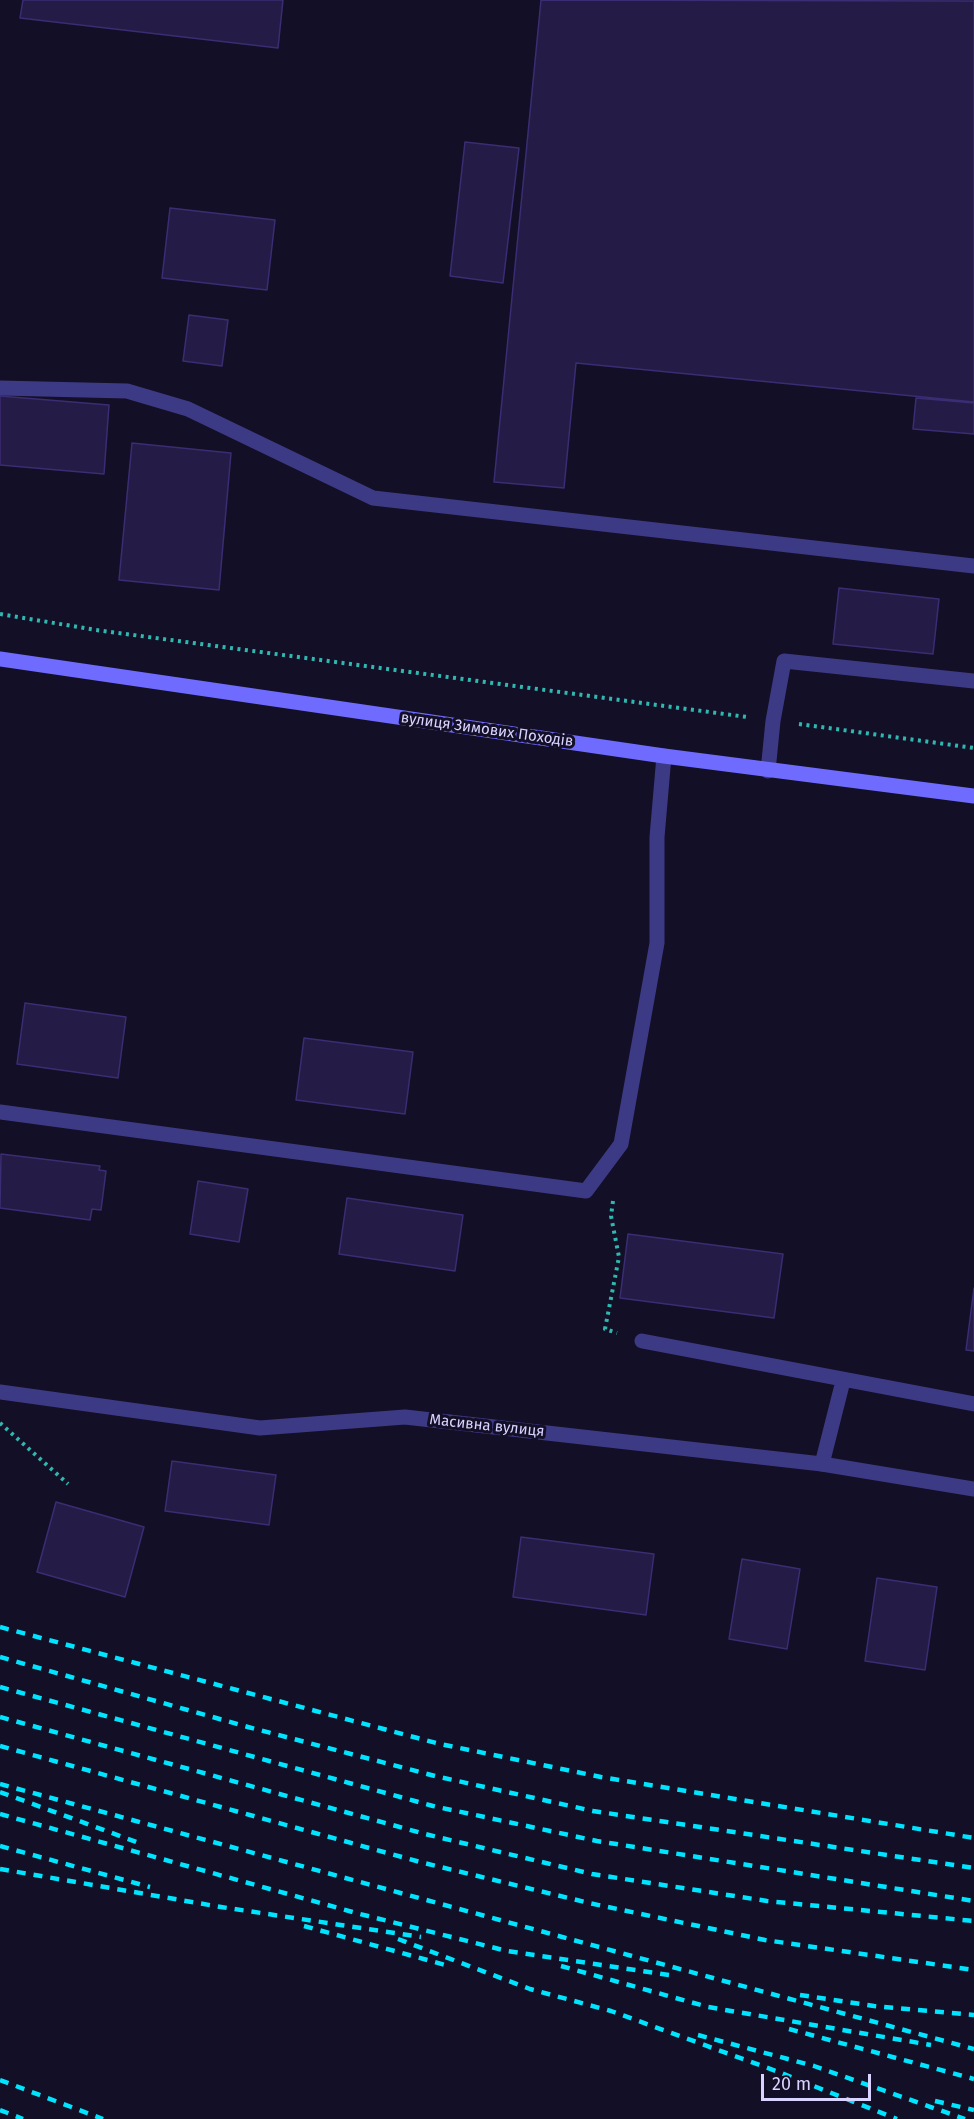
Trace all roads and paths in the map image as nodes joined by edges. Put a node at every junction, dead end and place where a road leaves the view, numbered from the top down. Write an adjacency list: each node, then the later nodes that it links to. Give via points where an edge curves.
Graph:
1 (0, 388): 2 (street, via 127,391 188,409 374,498)
2 (974, 566)
3 (0, 614): 6 (path)
4 (0, 659): 8 (main road, вулиця Зимових Походів)
5 (974, 681): 6 (street, via 784,661)
6 (773, 721): 7 (path); 9 (street)
7 (974, 748)
8 (664, 756): 9 (main road, вулиця Зимових Походів); 11 (street, via 657,837 655,954 621,1144 586,1191)
9 (768, 771): 10 (main road, вулиця Зимових Походів)
10 (974, 796)
11 (0, 1112)
12 (614, 1192): 13 (path, via 611,1215 618,1257 605,1329)
13 (642, 1341): 14 (street)
14 (843, 1381): 16 (street); 18 (street)
15 (0, 1392): 18 (street, Масивна вулиця, via 260,1428 405,1417)
16 (974, 1404)
17 (0, 1424): 19 (path)
18 (822, 1464): 20 (street, Масивна вулиця)
19 (68, 1484)
20 (974, 1489)

